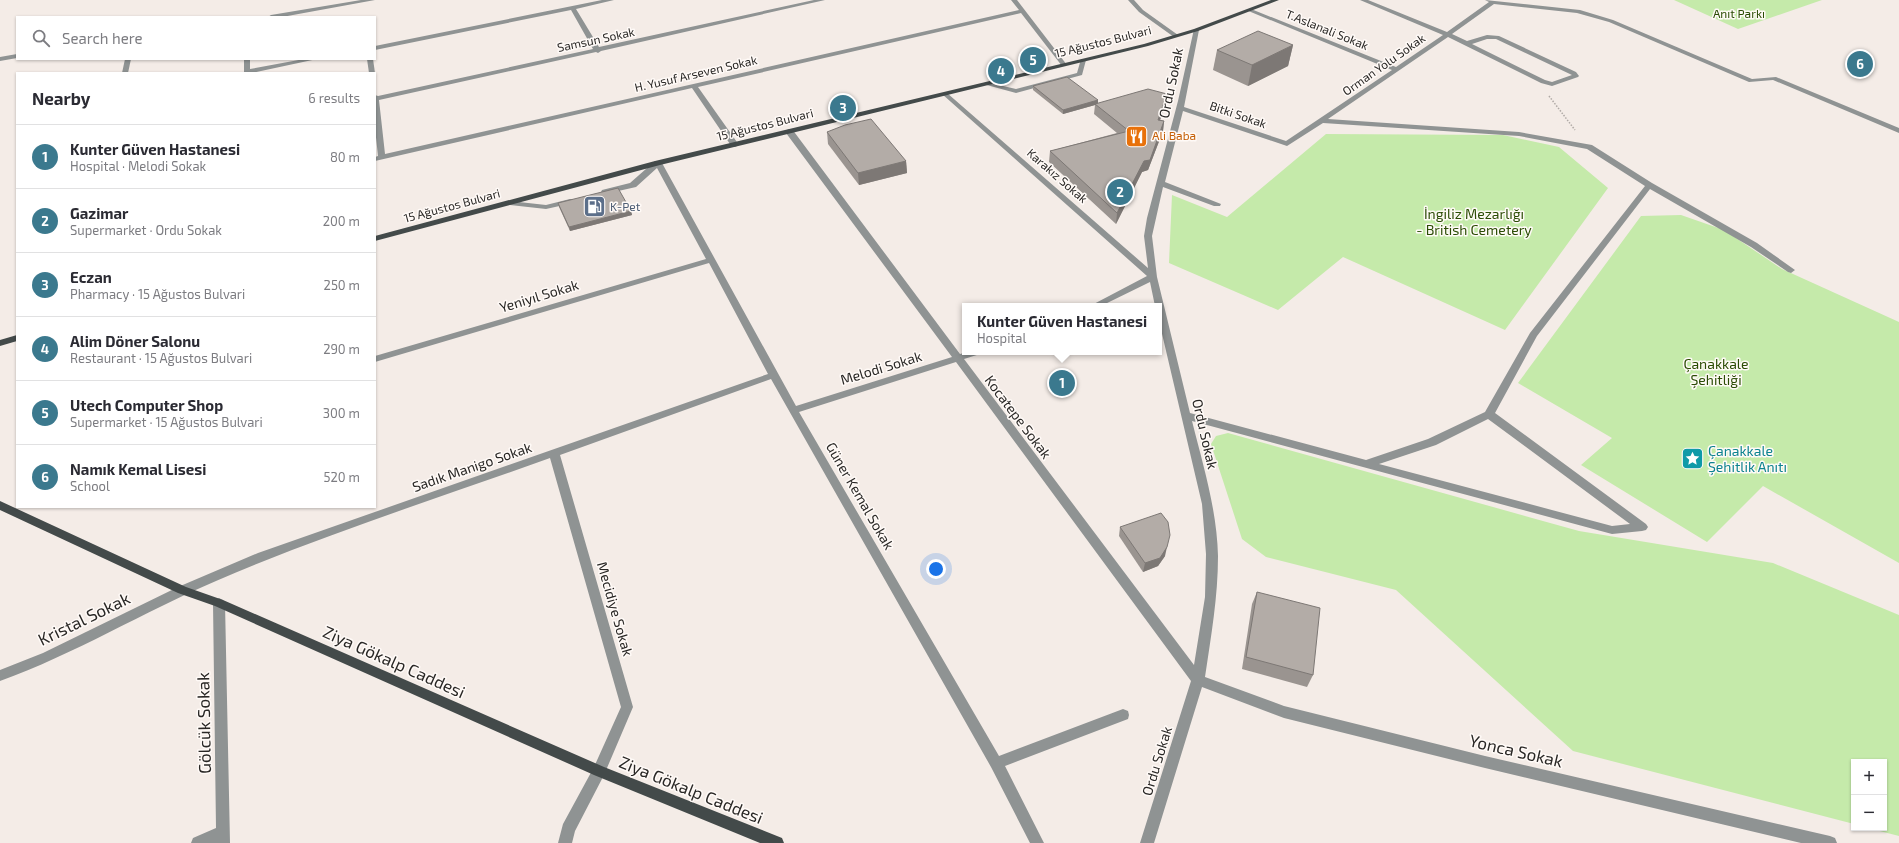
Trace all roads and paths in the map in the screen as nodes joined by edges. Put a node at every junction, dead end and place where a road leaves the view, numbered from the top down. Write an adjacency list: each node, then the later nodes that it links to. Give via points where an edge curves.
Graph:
1 (372, 0): 12 (street)
2 (611, 0): 9 (street)
3 (822, 0): 18 (street, Samsun Sokak)
4 (1014, 0): 11 (street)
5 (1131, 0): 15 (street, via 1141,12)
6 (1276, 0): 10 (main road, 15 Ağustos Bulvari)
7 (1363, 0): 14 (street)
8 (1491, 1): 14 (street, Orman Yolu Sokak); 39 (street, via 1578,10 1611,21 1751,81 1774,78)
9 (573, 8): 17 (street); 18 (street)
10 (1249, 10): 13 (main road, 15 Ağustos Bulvari); 27 (street, T.Aslanali Sokak)
11 (1022, 11): 26 (street); 33 (street, H. Yusuf Arseven Sokak)
12 (277, 16)
13 (1196, 30): 15 (main road, 15 Ağustos Bulvari); 36 (street, Ordu Sokak)
14 (1447, 34): 16 (street); 27 (street, Orman Yolu Sokak)
15 (1176, 36): 25 (main road, 15 Ağustos Bulvari)
16 (1465, 44): 31 (street); 31 (street, via 1487,37 1497,37 1576,74 1552,84)
17 (376, 48)
18 (598, 51): 35 (street, Samsun Sokak)
19 (16, 56): 20 (street)
20 (0, 59)
21 (128, 60): 28 (street)
22 (247, 60): 29 (street)
23 (309, 60): 29 (street)
24 (370, 60): 30 (street)
25 (1083, 60): 26 (main road, 15 Ağustos Bulvari); 32 (street, via 1080,74 1016,91)
26 (1064, 65): 32 (main road, 15 Ağustos Bulvari)
27 (1397, 70): 38 (street, Orman Yolu Sokak)
28 (125, 72)
29 (247, 72)
30 (372, 72)
31 (1543, 82): 43 (path, via 1544,91)
32 (986, 84): 34 (main road, 15 Ağustos Bulvari)
33 (694, 86): 42 (street); 44 (street, H. Yusuf Arseven Sokak)
34 (945, 94): 40 (main road, 15 Ağustos Bulvari); 55 (street, Karakız Sokak)
35 (376, 98)
36 (1182, 108): 41 (street, Bitki Sokak); 46 (street, Ordu Sokak)
37 (376, 118): 44 (street)
38 (1321, 121): 41 (street, Orman Yolu Sokak); 43 (street, via 1519,134)
39 (1899, 130)
40 (789, 132): 42 (main road, 15 Ağustos Bulvari); 63 (street, Kocatepe Sokak)
41 (1287, 144)
42 (735, 145): 45 (main road, 15 Ağustos Bulvari)
43 (1590, 148): 47 (street)
44 (378, 158)
45 (658, 164): 48 (street, via 633,185); 50 (main road, 15 Ağustos Bulvari); 53 (street, Güner Kemal Sokak)
46 (1160, 183): 51 (street); 55 (street, Ordu Sokak, via 1148,236)
47 (1649, 185): 54 (street, via 1754,245); 66 (street, via 1533,335)
48 (597, 194)
49 (575, 200): 50 (street, via 546,207)
50 (510, 203): 52 (main road, 15 Ağustos Bulvari)
51 (1217, 204)
52 (376, 239)
53 (711, 260): 62 (street, Yeniyıl Sokak); 64 (street, Güner Kemal Sokak)
54 (1791, 270)
55 (1153, 277): 56 (street); 57 (street, Ordu Sokak)
56 (1100, 303)
57 (1159, 303)
58 (1162, 315): 67 (street, Ordu Sokak)
59 (16, 338): 60 (main road)
60 (0, 343)
61 (968, 355): 63 (street, Melodi Sokak)
62 (376, 359)
63 (957, 359): 65 (street, Melodi Sokak); 74 (street, Kocatepe Sokak)
64 (774, 375): 65 (street, Güner Kemal Sokak); 68 (street, Sadık Manigo Sokak)
65 (793, 410): 76 (street, Güner Kemal Sokak)
66 (1489, 414): 69 (street, via 1432,442); 69 (street, via 1642,527 1612,530)
67 (1186, 416): 69 (street); 74 (street, Ordu Sokak, via 1207,504 1212,554 1211,597)
68 (554, 453): 71 (street, Sadık Manigo Sokak, via 262,556); 77 (street, Mecidiye Sokak, via 627,707)
69 (1366, 464)
70 (0, 505): 71 (main road, Ziya Gökalp Caddesi)
71 (182, 590): 72 (main road, Ziya Gökalp Caddesi); 73 (street, Kristal Sokak, via 47,657)
72 (219, 603): 77 (main road, Ziya Gökalp Caddesi); 78 (street, Gölcük Sokak)
73 (0, 676)
74 (1198, 680): 83 (street, Ordu Sokak); 84 (street, Yonca Sokak, via 1284,712)
75 (1123, 715): 76 (street)
76 (996, 763): 82 (street, Güner Kemal Sokak)
77 (599, 771): 80 (street, Mecidiye Sokak, via 568,829); 81 (main road, Ziya Gökalp Caddesi)
78 (223, 838): 79 (street)
79 (198, 843)
80 (565, 843)
81 (776, 843)
82 (1037, 843)
83 (1146, 843)
84 (1830, 843)

